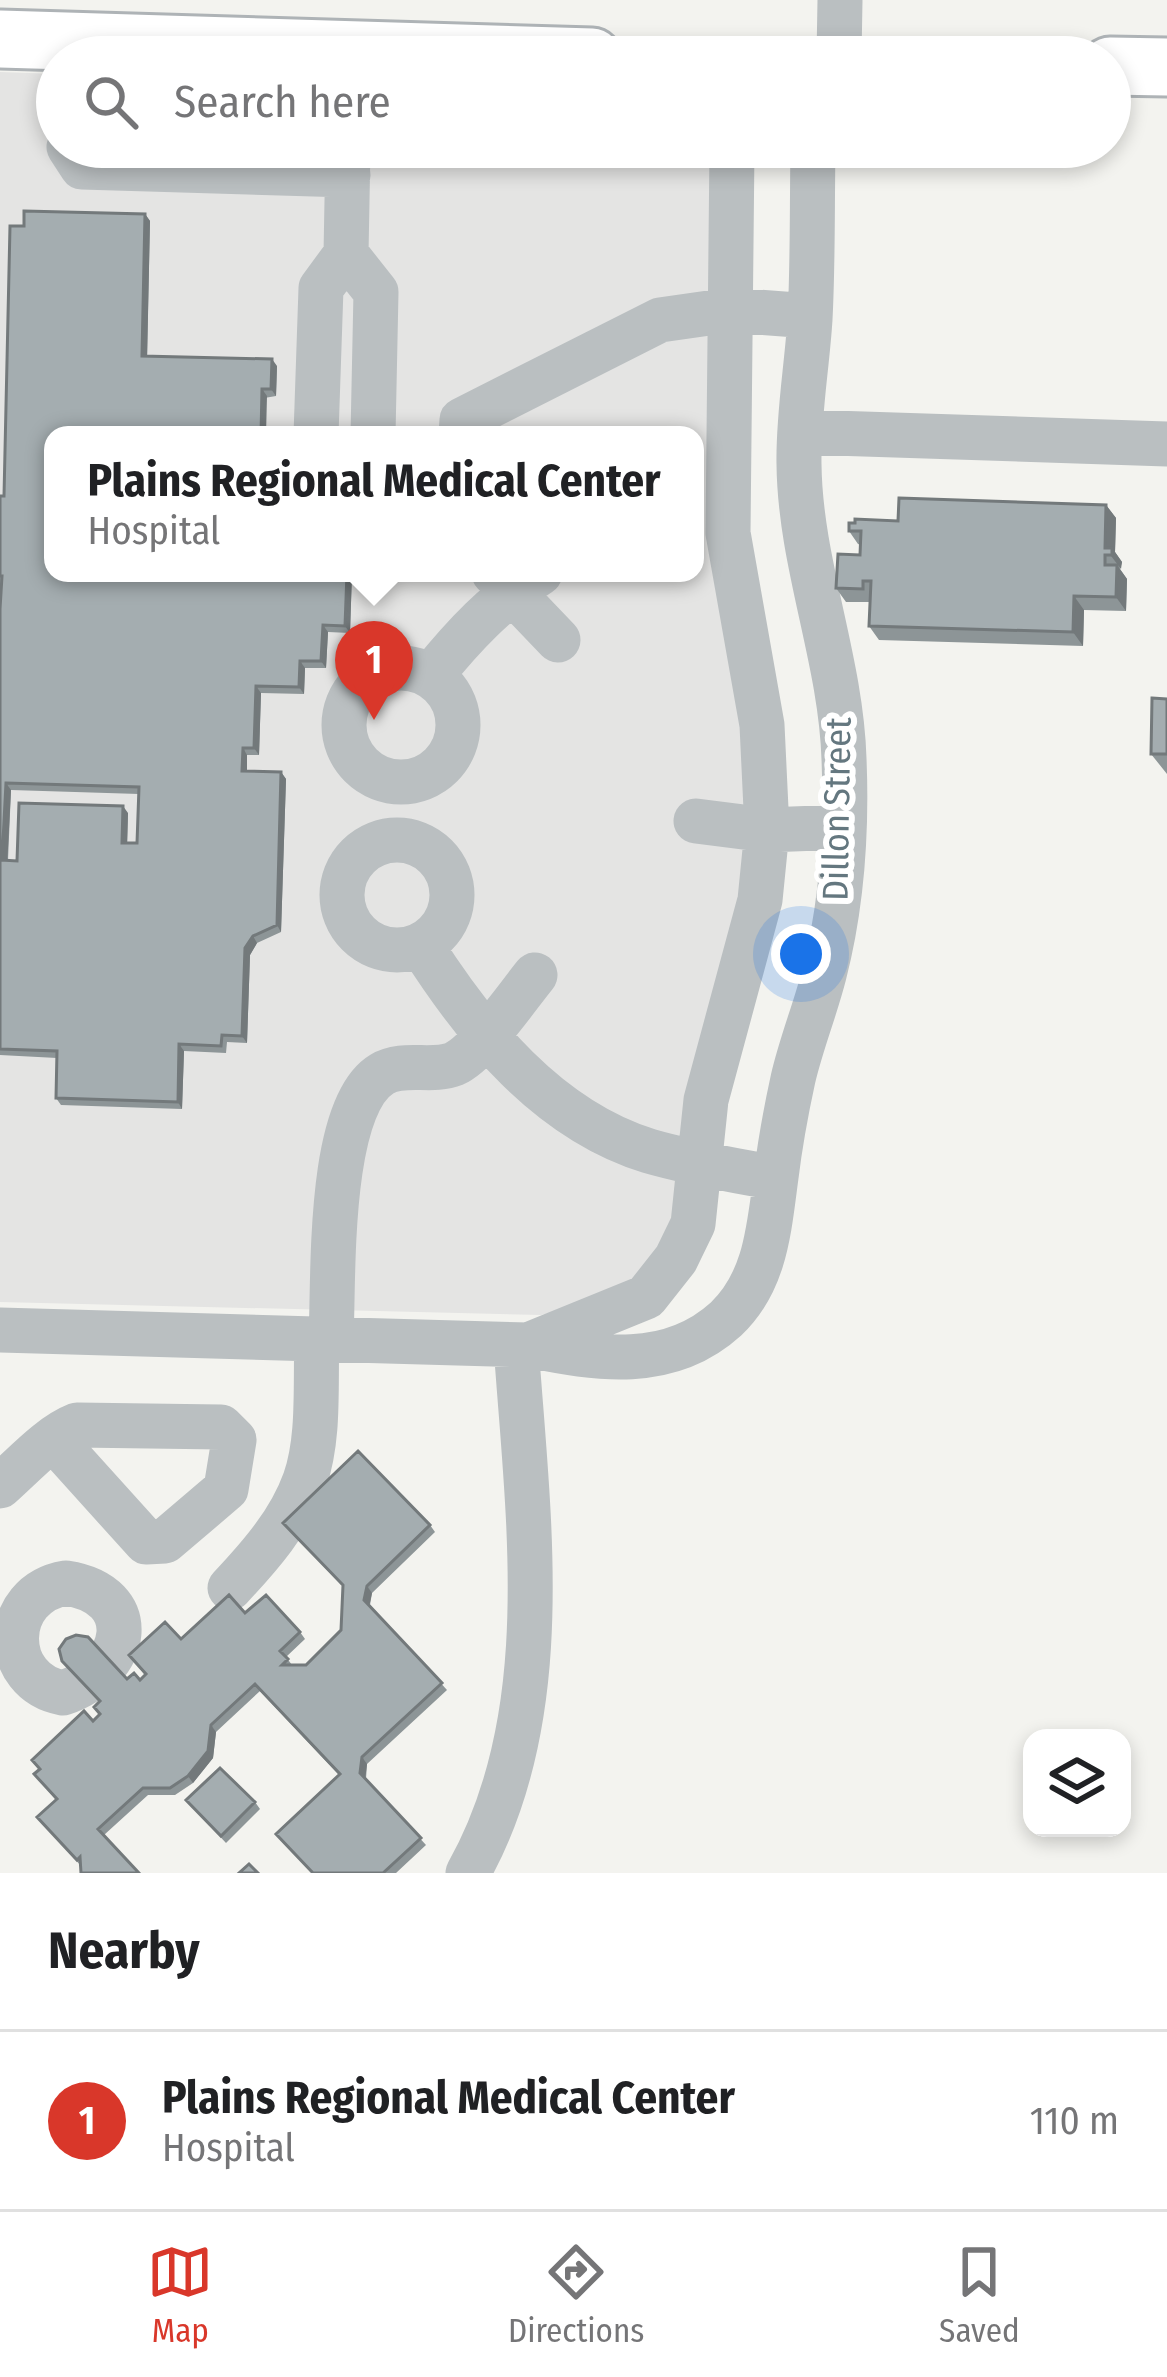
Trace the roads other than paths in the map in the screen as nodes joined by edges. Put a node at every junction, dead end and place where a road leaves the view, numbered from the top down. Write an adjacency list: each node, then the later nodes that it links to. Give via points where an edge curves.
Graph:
1 (840, 0): 2 (street)
2 (839, 36)
3 (0, 39): 4 (main road)
4 (36, 44)
5 (1131, 66): 6 (main road)
6 (1167, 67)
7 (348, 168): 10 (street)
8 (732, 168): 11 (street, Dillon Street)
9 (813, 168): 12 (street, Dillon Street)
10 (346, 254): 13 (street, via 321,288); 14 (street, via 376,292)
11 (730, 310): 12 (street); 15 (street, via 660,320 494,400); 18 (street, Dillon Street)
12 (810, 316): 17 (street, Dillon Street)
13 (316, 426)
14 (374, 426)
15 (462, 426)
16 (1167, 444): 17 (street)
17 (800, 447): 18 (street); 24 (street, Dillon Street, via 809,566 844,755)
18 (717, 484): 25 (street, Dillon Street, via 762,724)
19 (512, 582): 22 (street)
20 (517, 582): 21 (street)
21 (559, 640)
22 (431, 676)
23 (696, 821): 25 (street)
24 (844, 827): 25 (street); 30 (street, Dillon Street, via 839,897)
25 (767, 830): 29 (street, Dillon Street, via 760,900 706,1100)
26 (421, 945): 28 (street)
27 (535, 975): 28 (street)
28 (486, 1036): 29 (street, via 548,1095 597,1126); 32 (street, via 453,1064 388,1070 368,1083 341,1148)
29 (700, 1163): 30 (street); 33 (street, Dillon Street, via 693,1224 646,1298)
30 (776, 1178): 33 (street, Dillon Street, via 770,1238 753,1282 727,1318 692,1342 649,1358)
31 (0, 1330): 32 (street, Dillon Street)
32 (324, 1339): 33 (street, Dillon Street); 36 (street, via 304,1482 270,1545)
33 (522, 1345): 37 (street, via 529,1651 508,1771)
34 (54, 1440): 35 (street)
35 (0, 1486)
36 (230, 1588)
37 (467, 1873)

